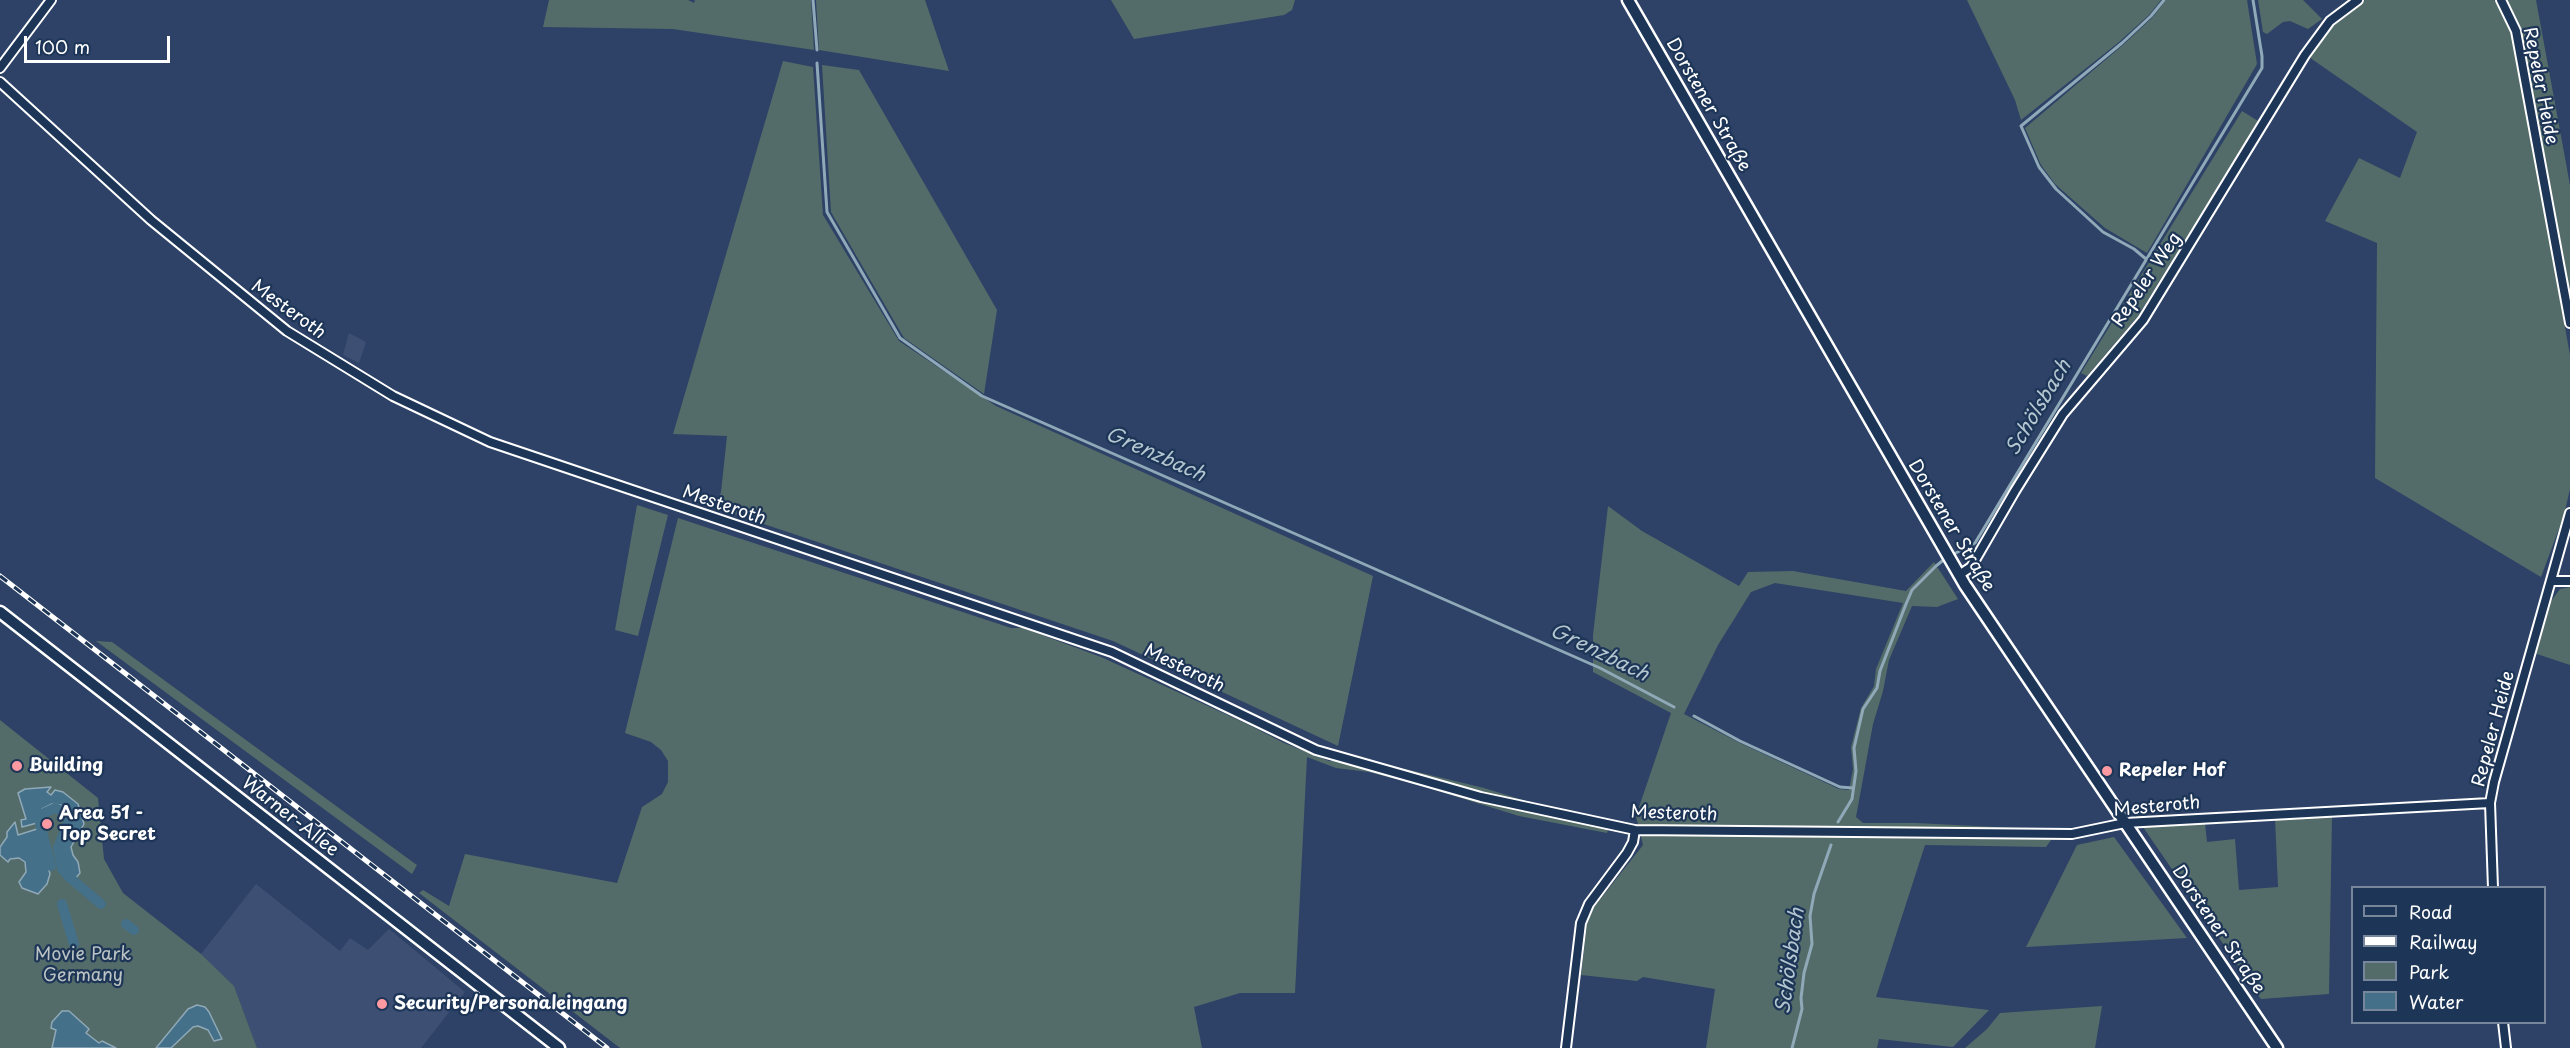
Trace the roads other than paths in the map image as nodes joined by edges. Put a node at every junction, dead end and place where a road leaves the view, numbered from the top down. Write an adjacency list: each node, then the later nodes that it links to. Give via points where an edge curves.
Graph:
1 (51, 0): 5 (street)
2 (1628, 0): 9 (main road, Dorstener Straße)
3 (2358, 0): 9 (street, Repeler Weg, via 2330,21 2305,55 2142,320 2063,414 1971,567)
4 (2501, 0): 7 (street, Repeler Heide, via 2516,31)
5 (0, 68)
6 (0, 82): 15 (street, Mesteroth, via 151,220 287,331 393,396 490,442 1112,652 1316,750 1481,796)
7 (2570, 322)
8 (2570, 513): 10 (street, Repeler Heide)
9 (1959, 574): 14 (main road, Dorstener Straße)
10 (2552, 581): 11 (street); 13 (street, Repeler Heide)
11 (2570, 581)
12 (0, 612): 18 (main road, Warner-Allee)
13 (2490, 803): 14 (street, Mesteroth); 16 (street, Repeler Heide)
14 (2125, 823): 15 (street, Mesteroth, via 2072,834); 20 (main road, Dorstener Straße)
15 (1635, 830): 19 (street, via 1627,853 1589,904 1581,923)
16 (2493, 886)
17 (2504, 1024): 21 (street)
18 (560, 1048)
19 (1566, 1048)
20 (2277, 1048)
21 (2506, 1048)

